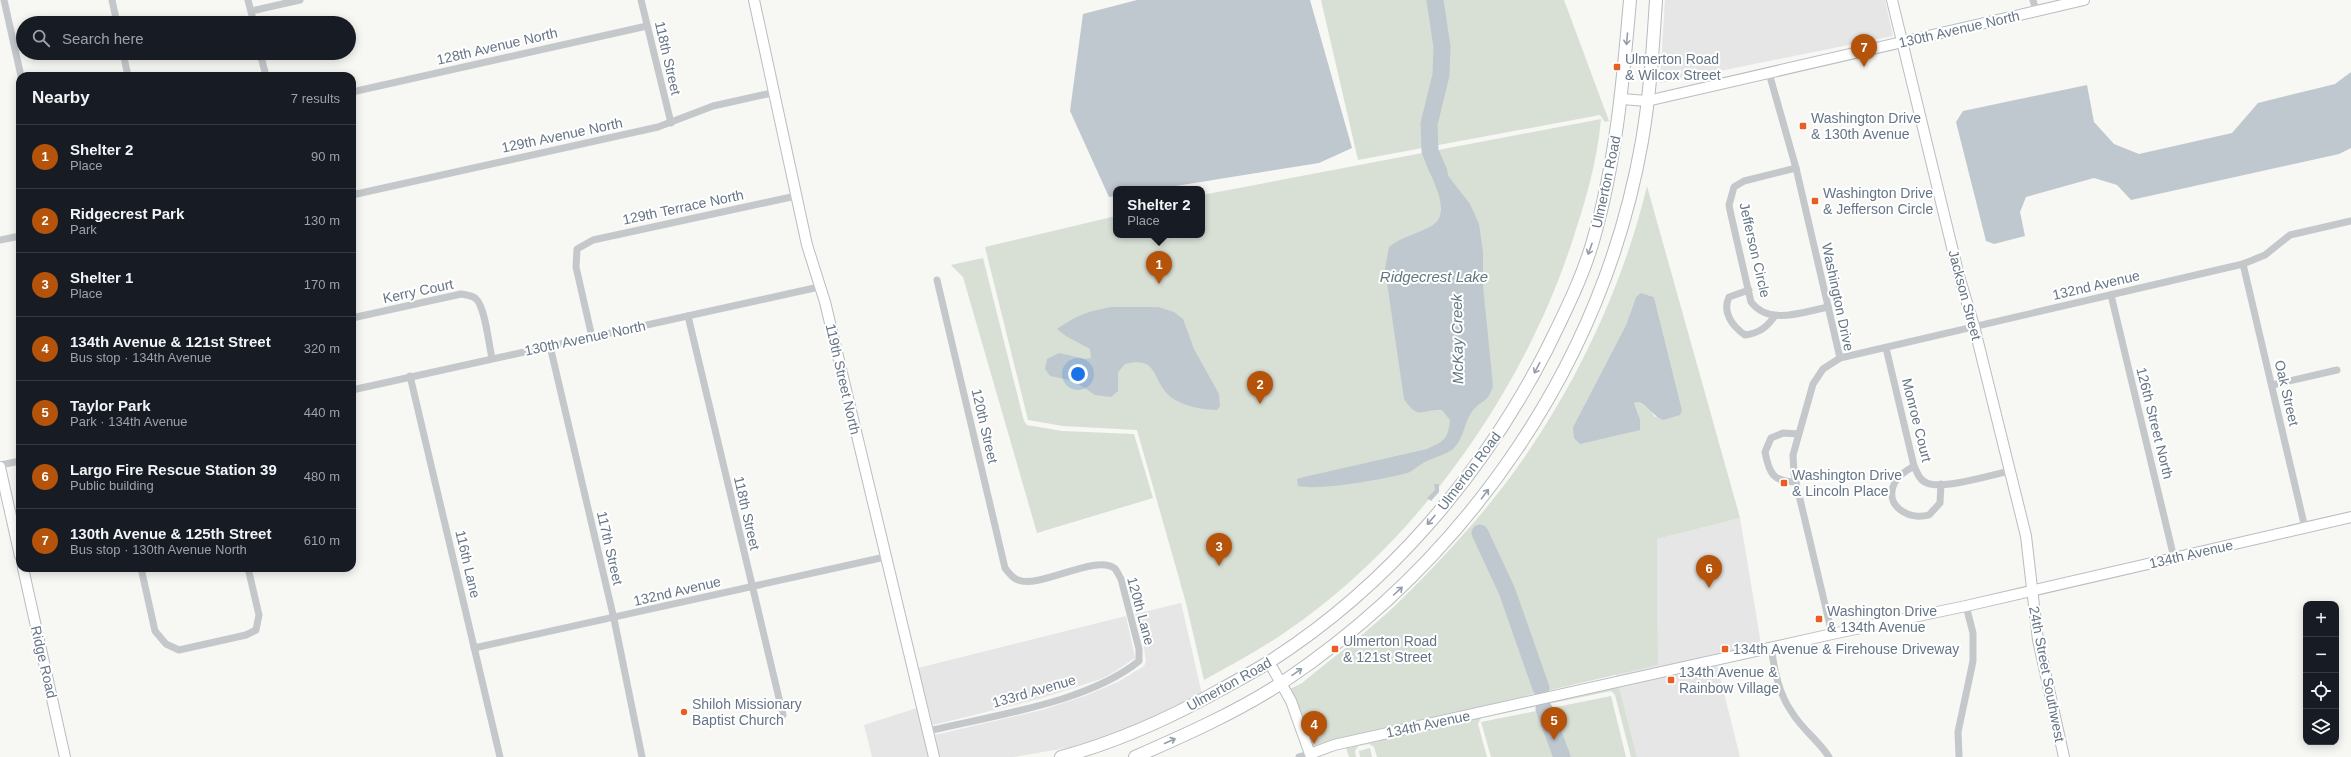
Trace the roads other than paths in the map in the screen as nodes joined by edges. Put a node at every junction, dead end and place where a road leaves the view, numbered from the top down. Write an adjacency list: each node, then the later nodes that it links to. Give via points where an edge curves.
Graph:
1 (4, 0): 18 (street)
2 (112, 0): 14 (street)
3 (248, 0): 12 (street)
4 (300, 0): 12 (street)
5 (641, 0): 16 (street, 118th Street)
6 (754, 0): 27 (street, 119th Street North)
7 (1630, 0): 28 (main road, Ulmerton Road, one-way to 28)
8 (1656, 0): 29 (main road, Ulmerton Road)
9 (1892, 0): 17 (street, Jackson Street)
10 (2033, 0): 13 (street)
11 (2084, 0): 13 (street, 130th Avenue North)
12 (251, 11): 15 (street)
13 (2036, 11): 17 (street, 130th Avenue North)
14 (115, 16)
15 (252, 16)
16 (647, 26): 26 (street, 128th Avenue North); 30 (street, 118th Street)
17 (1902, 42): 25 (street, 130th Avenue North); 46 (street, Jackson Street, via 1959,276)
18 (16, 54)
19 (17, 60): 22 (street)
20 (125, 60): 23 (street)
21 (262, 60): 24 (street)
22 (20, 72)
23 (127, 72)
24 (265, 72)
25 (1770, 73): 29 (street, 130th Avenue North); 31 (street, Washington Drive)
26 (356, 91)
27 (776, 92): 30 (street, 129th Avenue North, via 713,106); 33 (street, 119th Street North)
28 (1622, 99): 29 (street, 130th Avenue North); 80 (main road, Ulmerton Road, one-way to 80, via 1610,174 1592,244 1568,306 1536,371 1502,427 1459,488 1403,552 1362,592)
29 (1647, 101): 81 (main road, Ulmerton Road, one-way to 29, via 1322,654 1401,588 1471,513 1525,439 1575,348 1599,290 1631,192)
30 (670, 123): 32 (street, 129th Avenue North)
31 (1796, 168): 40 (street, Jefferson Circle, via 1744,181 1734,187 1731,194 1729,205); 42 (street, Washington Drive)
32 (356, 194)
33 (796, 196): 39 (street, 119th Street North); 47 (street, 129th Terrace North, via 593,240 577,249 576,267)
34 (2351, 221): 37 (street, 132nd Avenue, via 2290,235 2265,255)
35 (16, 237): 36 (street)
36 (0, 240)
37 (2243, 264): 41 (street, 132nd Avenue); 54 (street, Oak Street)
38 (937, 280): 68 (street, 120th Street, via 1005,568 1011,576 1020,581 1030,581 1093,566 1106,565)
39 (819, 287): 43 (street, 130th Avenue North); 66 (street, 119th Street North)
40 (1749, 290): 45 (street, Jefferson Circle, via 1751,302 1758,311); 45 (street, via 1729,297 1726,304 1730,322 1745,335 1756,334 1766,328)
41 (2111, 295): 46 (street, 132nd Avenue); 67 (street, 126th Street North)
42 (1828, 307): 45 (street, Jefferson Circle); 51 (street, Washington Drive)
43 (688, 316): 47 (street, 130th Avenue North); 72 (street, 118th Street)
44 (356, 317): 50 (street, Kerry Court, via 461,294 472,296 478,300 481,308)
45 (1774, 317)
46 (1974, 326): 49 (street, 132nd Avenue); 60 (street, Jackson Street)
47 (592, 337): 48 (street, 130th Avenue North)
48 (550, 346): 50 (street, 130th Avenue North); 75 (street, 117th Street)
49 (1886, 348): 51 (street, 132nd Avenue); 59 (street, Monroe Court)
50 (492, 358): 53 (street, 130th Avenue North)
51 (1840, 358): 56 (street, Washington Drive, via 1823,369 1813,384)
52 (2337, 370): 54 (street)
53 (410, 376): 55 (street, 130th Avenue North); 78 (street, 116th Lane)
54 (2272, 385): 64 (street, Oak Street)
55 (356, 389)
56 (1798, 434): 61 (street, Washington Drive, via 1793,455); 61 (street, via 1783,433 1771,438 1765,452 1772,474 1782,482)
57 (16, 462): 58 (street)
58 (0, 466): 65 (street)
59 (1914, 466): 62 (street, Monroe Court, via 1919,477 1927,483); 62 (street, via 1900,476 1893,488 1894,502 1903,513 1910,517 1921,517 1936,510 1940,503)
60 (2010, 471): 62 (street, Monroe Court); 73 (street, Jackson Street, via 2026,536)
61 (1796, 482): 76 (street, Washington Drive)
62 (1941, 484)
63 (2351, 517): 64 (street, 134th Avenue)
64 (2306, 528): 67 (street, 134th Avenue)
65 (16, 538)
66 (886, 558): 72 (street, 132nd Avenue); 83 (street, 119th Street North)
67 (2174, 558): 73 (street, 134th Avenue)
68 (1115, 568): 79 (street, 120th Lane, via 1121,579 1139,649)
69 (24, 572): 85 (street, Ridge Road)
70 (141, 572): 71 (street, via 156,631 166,644 179,650 246,636 256,630 259,615)
71 (249, 572)
72 (751, 587): 75 (street, 132nd Avenue); 82 (street, 118th Street)
73 (2031, 591): 74 (street, 134th Avenue); 94 (street, 24th Street Southwest, via 2038,640)
74 (1966, 606): 76 (street, 134th Avenue); 93 (street, via 1973,633 1973,660 1958,732)
75 (614, 619): 78 (street, 132nd Avenue); 87 (street, 117th Street)
76 (1832, 634): 77 (street, 134th Avenue)
77 (1771, 647): 84 (street, 134th Avenue, via 1334,745); 92 (street, via 1776,682 1782,696 1793,715)
78 (474, 648): 86 (street, 116th Lane)
79 (1139, 661): 83 (street, 133rd Avenue, via 1116,677 1084,691 1040,705)
80 (1269, 662): 81 (street); 89 (main road, Ulmerton Road, via 1173,715 1116,739)
81 (1281, 683): 84 (street, via 1291,701); 90 (main road, Ulmerton Road, one-way to 81, via 1234,710)
82 (783, 715)
83 (929, 731): 88 (street, 119th Street North)
84 (1310, 755): 91 (street, 134th Avenue)
85 (65, 757)
86 (500, 757)
87 (642, 757)
88 (934, 757)
89 (1061, 757)
90 (1135, 757)
91 (1299, 757)
92 (1829, 757)
93 (1959, 757)
94 (2064, 757)

